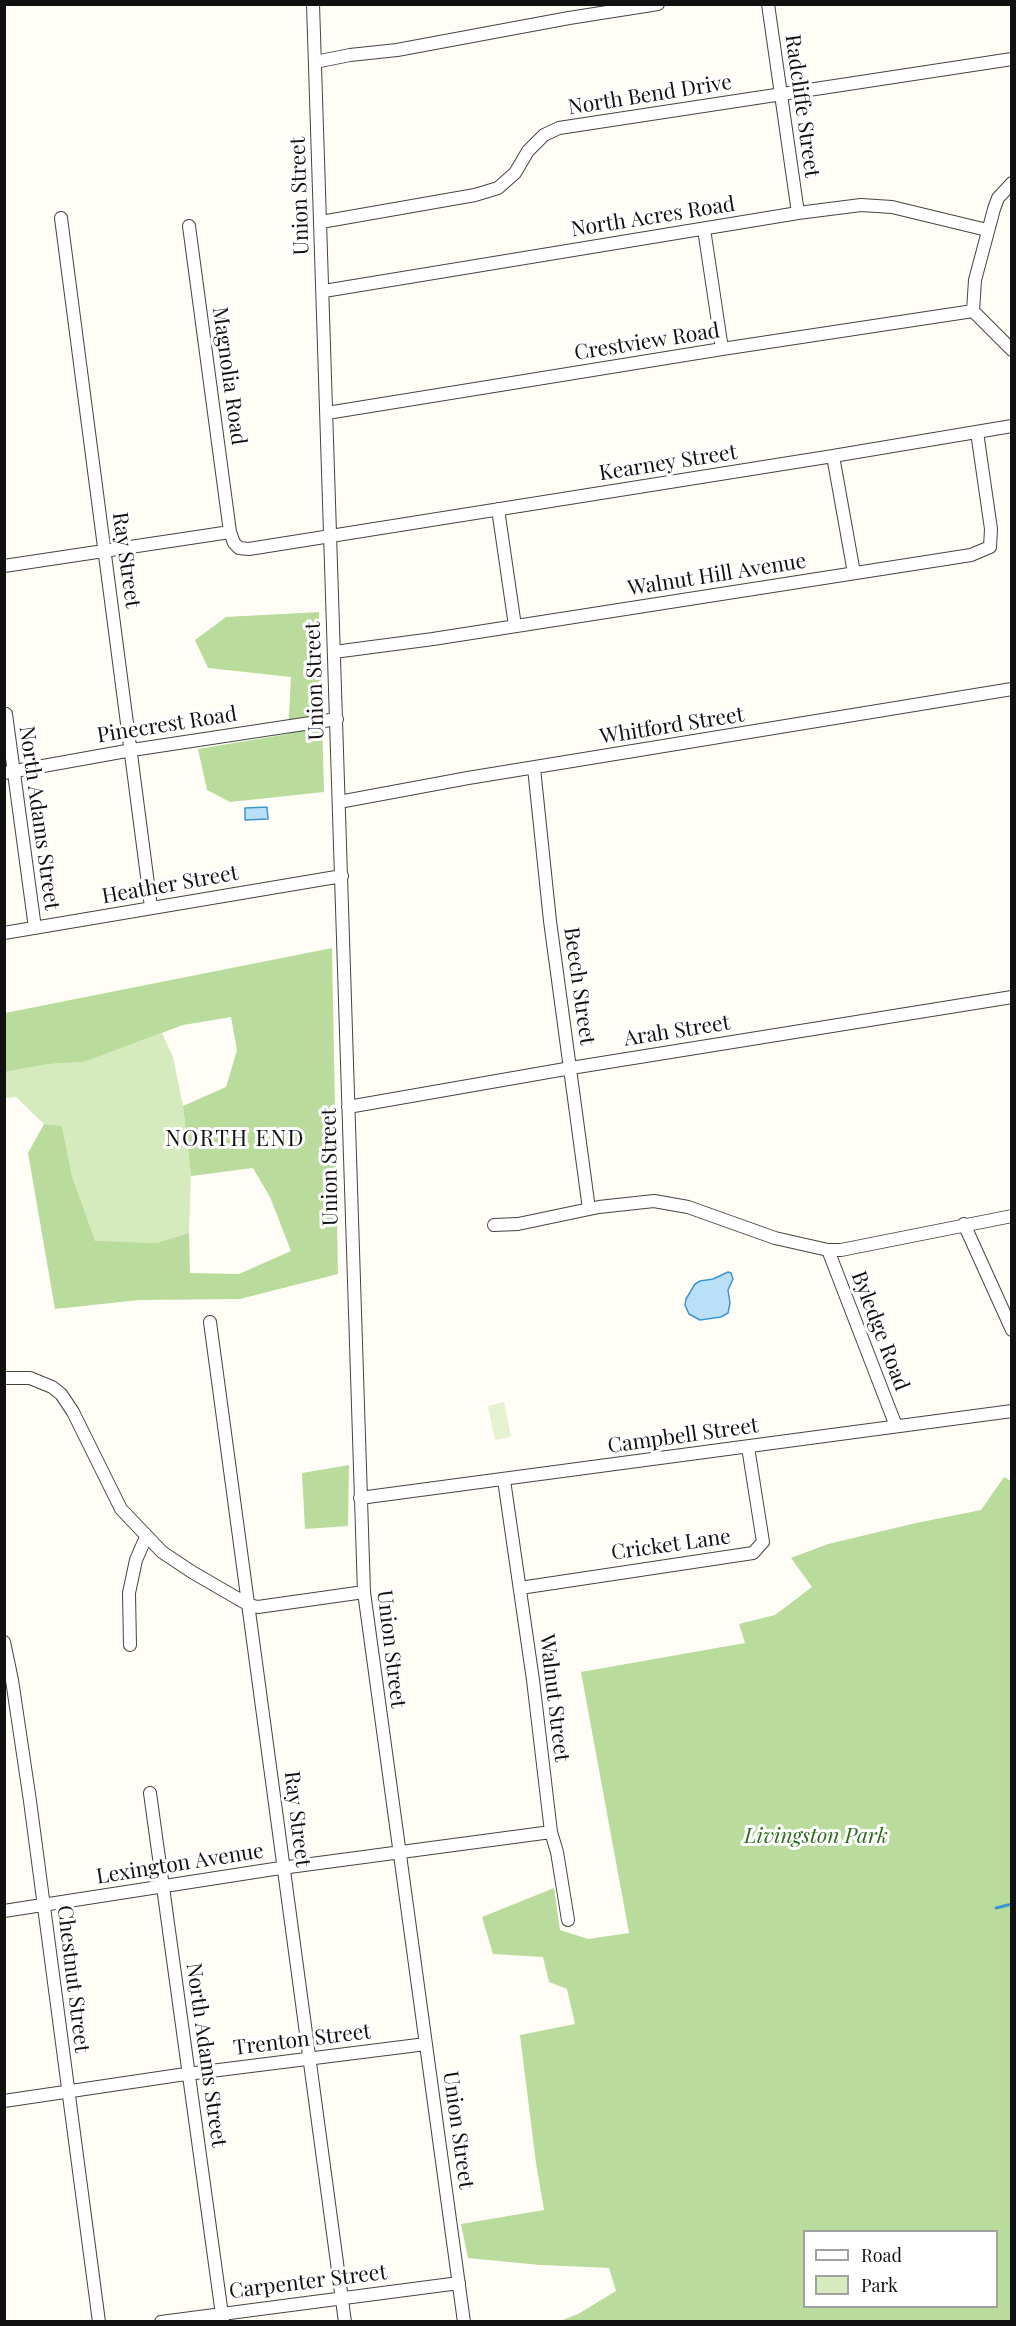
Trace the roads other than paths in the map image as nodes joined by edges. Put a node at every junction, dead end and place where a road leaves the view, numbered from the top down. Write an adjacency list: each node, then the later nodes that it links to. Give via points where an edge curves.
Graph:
1 (314, 4): 5 (street, Union Street)
2 (658, 4): 5 (street)
3 (768, 4): 6 (street, Radcliffe Street)
4 (1011, 59): 6 (street, North Bend Drive)
5 (315, 62): 10 (street, Union Street)
6 (781, 94): 8 (street, Radcliffe Street); 10 (street, North Bend Drive, via 559,128 544,135 528,151 515,173 498,188)
7 (1011, 183): 13 (street, via 998,198)
8 (798, 213): 12 (street, North Acres Road); 13 (street, North Acres Road, via 861,205 892,207)
9 (61, 218): 25 (street, Ray Street)
10 (321, 222): 14 (street, Union Street)
11 (189, 226): 23 (street, Magnolia Road)
12 (704, 229): 14 (street, North Acres Road); 16 (street)
13 (987, 230): 15 (street, via 975,280)
14 (324, 291): 18 (street, Union Street)
15 (973, 311): 16 (street, Crestview Road); 17 (street)
16 (722, 349): 18 (street, Crestview Road)
17 (1011, 350)
18 (327, 413): 24 (street, Union Street)
19 (1011, 426): 20 (street, Kearney Street)
20 (978, 432): 21 (street, Kearney Street); 27 (street, Walnut Hill Avenue, via 990,547 971,555)
21 (833, 456): 22 (street, Kearney Street); 27 (street)
22 (498, 509): 24 (street, Kearney Street); 28 (street)
23 (230, 532): 24 (street, Kearney Street, via 239,548 249,549); 25 (street)
24 (330, 537): 29 (street, Union Street)
25 (105, 551): 26 (street); 33 (street, Ray Street)
26 (4, 566)
27 (854, 573): 28 (street, Walnut Hill Avenue)
28 (515, 626): 29 (street, Walnut Hill Avenue)
29 (334, 652): 32 (street, Union Street)
30 (1011, 689): 34 (street, Whitford Street)
31 (6, 714): 35 (street, North Adams Street)
32 (337, 718): 33 (street, Pinecrest Road); 36 (street, Union Street)
33 (132, 750): 35 (street, Pinecrest Road); 38 (street, Ray Street)
34 (534, 768): 36 (street, Whitford Street); 42 (street, Beech Street)
35 (9, 772): 39 (street, North Adams Street)
36 (339, 802): 37 (street, Union Street)
37 (342, 876): 38 (street, Heather Street); 43 (street, Union Street)
38 (151, 907): 39 (street, Heather Street)
39 (35, 928): 40 (street, Heather Street)
40 (4, 933)
41 (1011, 997): 42 (street, Arah Street)
42 (571, 1068): 43 (street, Arah Street); 44 (street, Beech Street)
43 (348, 1107): 56 (street, Union Street)
44 (589, 1209): 47 (street); 48 (street, via 666,1202 753,1231)
45 (1011, 1216): 46 (street)
46 (964, 1224): 48 (street, via 854,1249); 50 (street)
47 (494, 1225)
48 (828, 1250): 53 (street, Byledge Road)
49 (210, 1322): 60 (street, Ray Street)
50 (1011, 1330)
51 (4, 1378): 57 (street, via 30,1378 61,1394 121,1509)
52 (1011, 1411): 53 (street, Campbell Street)
53 (896, 1426): 54 (street, Campbell Street)
54 (748, 1447): 55 (street, Campbell Street); 58 (street, Cricket Lane, via 763,1542 753,1553)
55 (504, 1480): 56 (street, Campbell Street); 58 (street, Walnut Street)
56 (360, 1497): 59 (street, Union Street)
57 (146, 1538): 60 (street, via 192,1572); 62 (street, via 135,1560 129,1593)
58 (520, 1588): 64 (street, Walnut Street)
59 (364, 1592): 60 (street, via 266,1607); 65 (street, Union Street)
60 (249, 1605): 66 (street, Ray Street)
61 (4, 1642): 68 (street, Chestnut Street)
62 (130, 1645)
63 (150, 1793): 67 (street, North Adams Street)
64 (551, 1832): 65 (street, Lexington Avenue); 70 (street, Walnut Street)
65 (398, 1853): 66 (street, Lexington Avenue); 71 (street, Union Street)
66 (284, 1868): 67 (street, Lexington Avenue); 72 (street, Ray Street)
67 (164, 1886): 68 (street, Lexington Avenue); 73 (street, North Adams Street)
68 (44, 1905): 69 (street, Lexington Avenue); 74 (street, Chestnut Street)
69 (4, 1911)
70 (568, 1920)
71 (426, 2044): 72 (street, Trenton Street); 76 (street, Union Street)
72 (309, 2058): 73 (street, Trenton Street); 77 (street, Ray Street)
73 (189, 2074): 74 (street, Trenton Street); 78 (street, North Adams Street)
74 (68, 2092): 75 (street, Trenton Street); 79 (street, Chestnut Street)
75 (4, 2101)
76 (459, 2283): 77 (street, Carpenter Street); 82 (street, Union Street)
77 (342, 2298): 78 (street, Carpenter Street); 81 (street, Ray Street)
78 (222, 2317): 80 (street, Carpenter Street)
79 (99, 2322)
80 (161, 2322)
81 (345, 2322)
82 (464, 2322)

